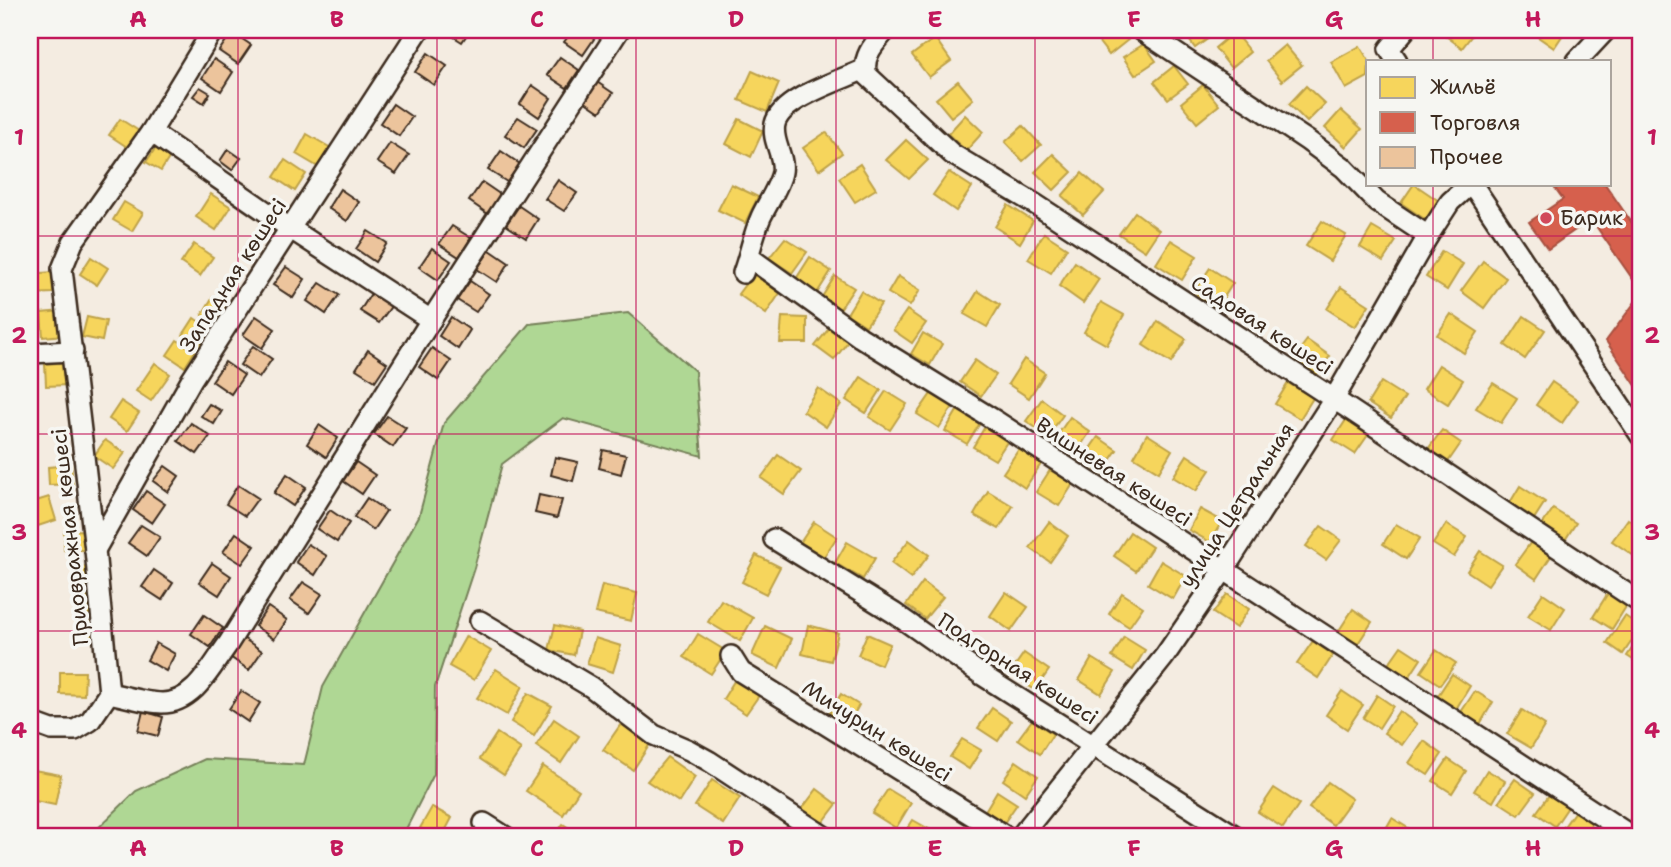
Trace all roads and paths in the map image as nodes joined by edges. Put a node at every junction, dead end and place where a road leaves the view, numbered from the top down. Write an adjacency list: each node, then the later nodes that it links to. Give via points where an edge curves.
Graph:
1 (213, 30): 11 (street, Приовражная көшесі)
2 (419, 30): 14 (street, Западная көшесі)
3 (619, 30): 16 (street)
4 (1141, 30): 15 (street, via 1308,141 1343,167 1377,202)
5 (1405, 30): 8 (street, via 1389,49)
6 (1606, 30): 9 (street)
7 (878, 34): 10 (street)
8 (1395, 60)
9 (1578, 60)
10 (866, 72): 19 (street, Садовая көшесі, via 952,154); 23 (street, Вишневая көшесі, via 793,102 782,111 775,123 782,172 746,265 996,421)
11 (151, 132): 14 (street); 17 (street, Приовражная көшесі, via 73,242 62,270)
12 (1469, 186): 15 (street, улица Цетральная, via 1450,202)
13 (1472, 186): 20 (street)
14 (291, 229): 16 (street); 22 (street, Западная көшесі, via 192,379)
15 (1429, 236): 19 (street, улица Цетральная)
16 (431, 320): 27 (street, via 197,686 182,700 162,703)
17 (73, 351): 18 (street); 22 (street, Приовражная көшесі)
18 (30, 353)
19 (1334, 399): 23 (street, улица Цетральная); 24 (street, Садовая көшесі)
20 (1641, 436)
21 (774, 539): 29 (street, Подгорная көшесі)
22 (95, 550): 27 (street, Приовражная көшесі)
23 (1223, 571): 29 (street, улица Цетральная, via 1164,657); 36 (street, Вишневая көшесі)
24 (1641, 603)
25 (480, 621): 32 (street, via 590,687 654,735 709,761)
26 (731, 656): 33 (street, Мичурин көшесі, via 741,672)
27 (108, 693): 28 (street, via 90,722 75,730 52,730)
28 (30, 722)
29 (1092, 746): 34 (street, улица Цетральная); 35 (street, Подгорная көшесі)
30 (484, 823): 31 (street)
31 (506, 837)
32 (825, 837)
33 (1007, 837)
34 (1020, 837)
35 (1237, 837)
36 (1633, 837)

